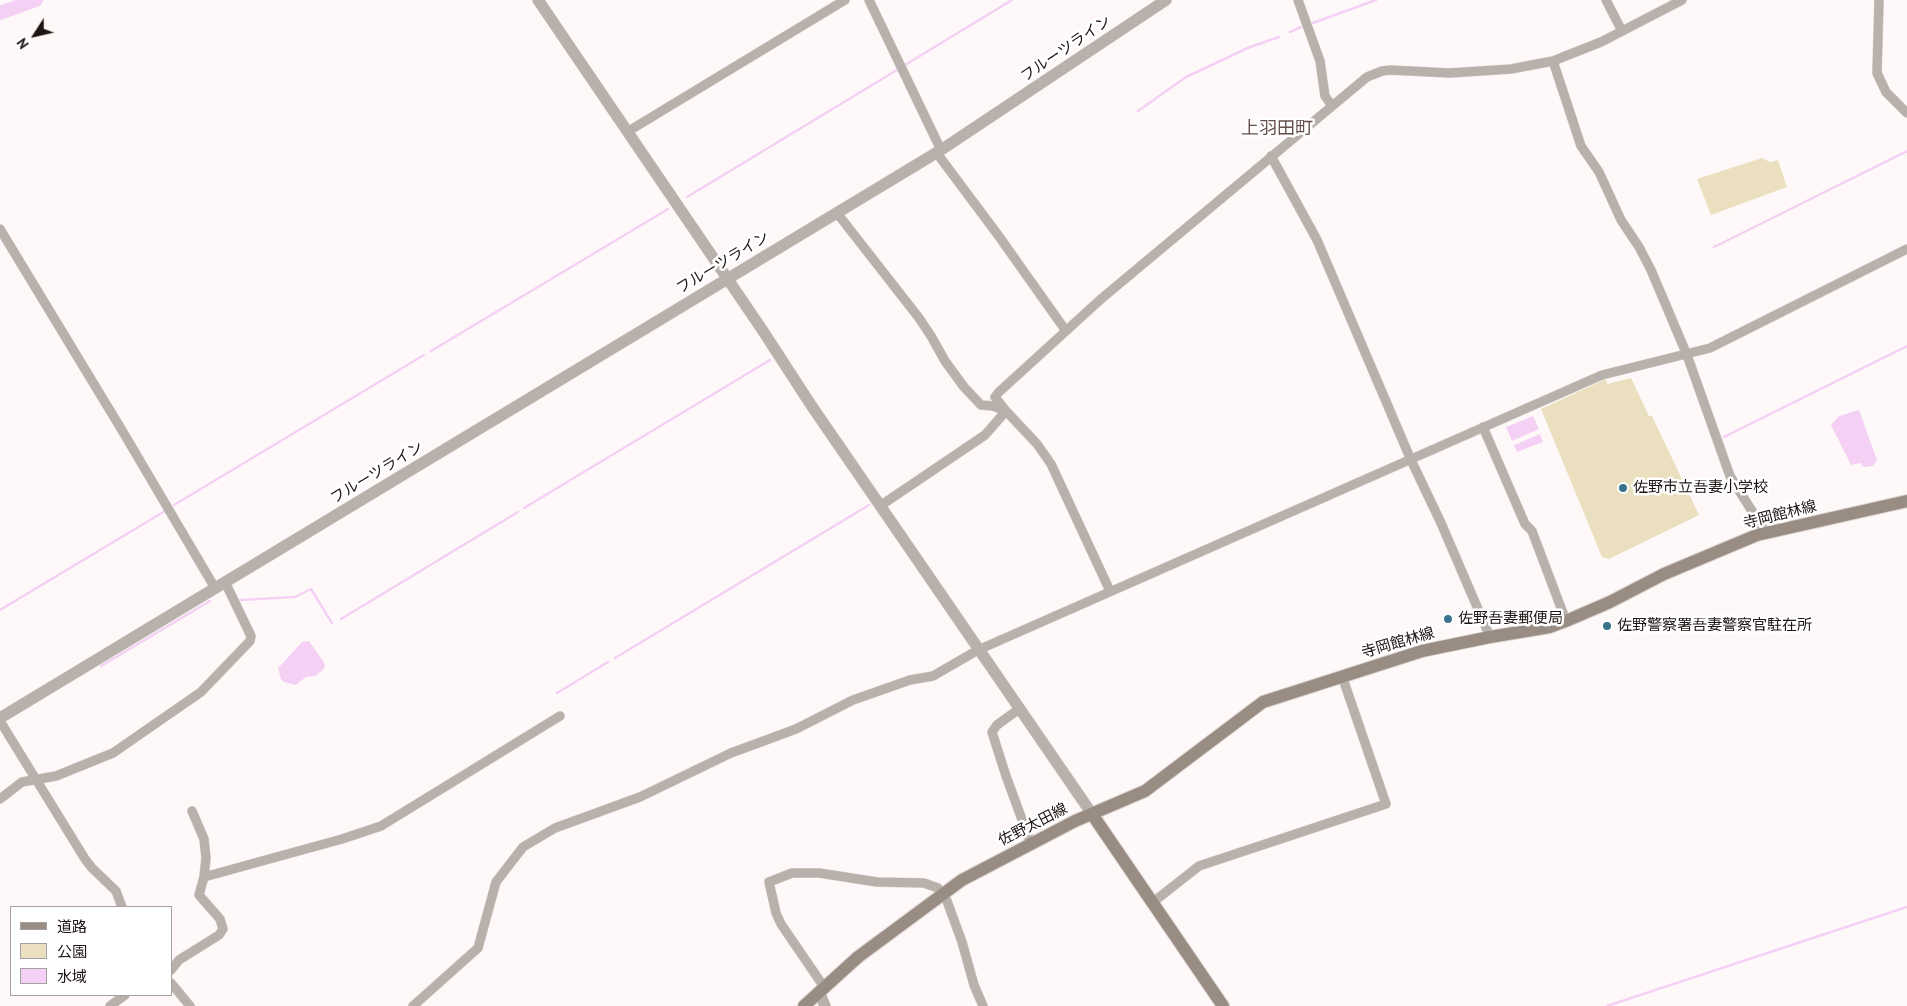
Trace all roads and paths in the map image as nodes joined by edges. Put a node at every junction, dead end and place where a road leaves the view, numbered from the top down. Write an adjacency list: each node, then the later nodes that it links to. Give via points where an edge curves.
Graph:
1 (538, 0): 13 (street)
2 (845, 0): 13 (street)
3 (869, 0): 14 (street)
4 (1166, 0): 14 (street, フルーツライン)
5 (1298, 0): 11 (street, via 1320,62 1325,96)
6 (1606, 0): 9 (street)
7 (1682, 0): 9 (street)
8 (1879, 0): 12 (street, via 1877,73 1886,92)
9 (1622, 31): 10 (street)
10 (1553, 61): 11 (street, via 1485,71 1382,71 1367,77); 21 (street, via 1581,146 1599,172 1621,220 1647,262)
11 (1332, 106): 15 (street)
12 (1907, 113)
13 (627, 132): 19 (street)
14 (938, 151): 16 (street, フルーツライン); 20 (street)
15 (1270, 156): 20 (street); 24 (street, via 1317,240)
16 (837, 213): 19 (street, フルーツライン); 22 (street, via 919,318 964,388 981,405)
17 (0, 229): 28 (street)
18 (1907, 249): 21 (street, via 1710,348)
19 (727, 278): 26 (street); 28 (street, フルーツライン)
20 (1066, 331): 22 (street, via 995,397)
21 (1688, 355): 23 (street, via 1607,373); 27 (street, via 1730,476)
22 (1006, 411): 26 (street, via 985,435); 29 (street, via 1051,464)
23 (1483, 427): 24 (street); 30 (street, via 1525,524 1532,531)
24 (1411, 460): 29 (street); 31 (street)
25 (1907, 502): 27 (main road, 寺岡館林線)
26 (880, 506): 32 (street)
27 (1764, 534): 30 (main road, 寺岡館林線, via 1664,574)
28 (220, 585): 36 (street, フルーツライン); 37 (street, via 233,596 251,636 222,670 190,701 114,753 56,776)
29 (1110, 591): 32 (street)
30 (1566, 621): 31 (main road, 寺岡館林線)
31 (1490, 637): 33 (main road, 寺岡館林線, via 1422,651)
32 (978, 650): 34 (street); 52 (street, via 933,676 910,680 854,700 796,729 731,753 640,797 555,828 523,848 496,882 478,948)
33 (1342, 676): 40 (main road, 寺岡館林線, via 1263,702 1153,786); 44 (street, via 1386,804 1199,866)
34 (1019, 710): 40 (street); 41 (street, via 992,732)
35 (560, 716): 42 (street, via 381,826)
36 (0, 719): 37 (street)
37 (36, 779): 38 (street, via 22,782); 45 (street, via 92,868 116,891)
38 (0, 799)
39 (192, 811): 42 (street, via 204,839)
40 (1092, 814): 41 (main road, 佐野太田線); 44 (main road, 佐野太田線)
41 (1031, 844): 43 (main road, 佐野太田線, via 962,880)
42 (204, 877): 46 (street, via 199,895 220,919 223,929 219,935 183,957)
43 (943, 894): 48 (main road, 佐野太田線, via 858,957); 48 (street, via 938,888 924,883 877,882 819,873 792,873 769,882 780,924); 55 (street)
44 (1152, 903): 56 (main road, 佐野太田線)
45 (122, 906)
46 (172, 969)
47 (172, 984): 51 (street)
48 (821, 990): 53 (main road, 佐野太田線); 54 (street)
49 (123, 996): 50 (street)
50 (110, 1006)
51 (190, 1006)
52 (413, 1006)
53 (804, 1006)
54 (825, 1006)
55 (983, 1006)
56 (1223, 1006)

